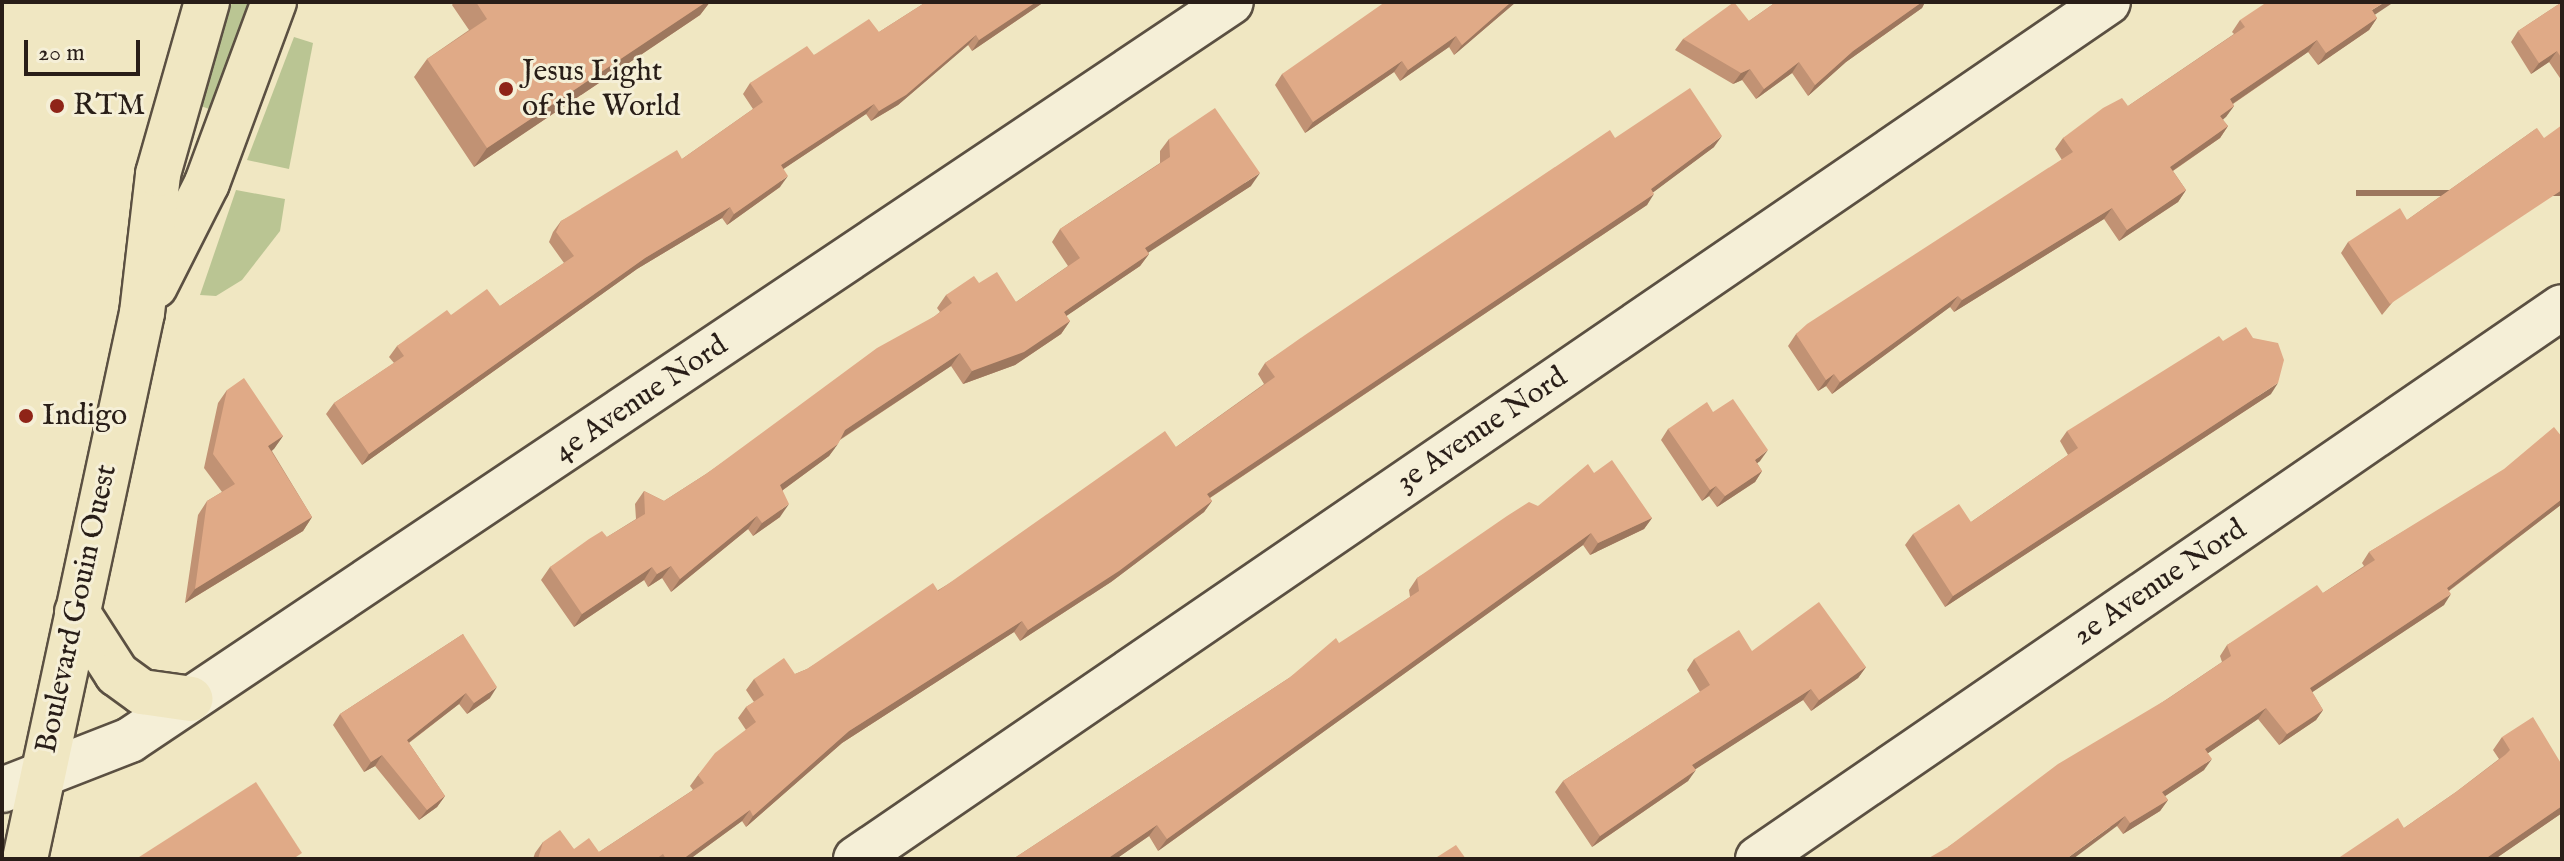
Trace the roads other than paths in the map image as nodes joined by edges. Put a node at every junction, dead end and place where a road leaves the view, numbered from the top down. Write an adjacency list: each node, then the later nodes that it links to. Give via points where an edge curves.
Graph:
1 (207, 2): 6 (main road, Boulevard Gouin Ouest, via 158,174)
2 (274, 2): 6 (main road, Boulevard Gouin Ouest, via 207,183)
3 (1231, 2): 8 (street, 4e Avenue Nord)
4 (2108, 2): 11 (street, 3e Avenue Nord)
5 (2562, 307): 12 (street, 2e Avenue Nord)
6 (142, 313): 7 (main road, Boulevard Gouin Ouest)
7 (77, 612): 8 (main road, via 117,674 142,692); 9 (main road, Boulevard Gouin Ouest)
8 (191, 699): 9 (street, 4e Avenue Nord, via 99,757)
9 (22, 783): 10 (main road, Boulevard Gouin Ouest)
10 (25, 859)
11 (856, 859)
12 (1758, 859)

